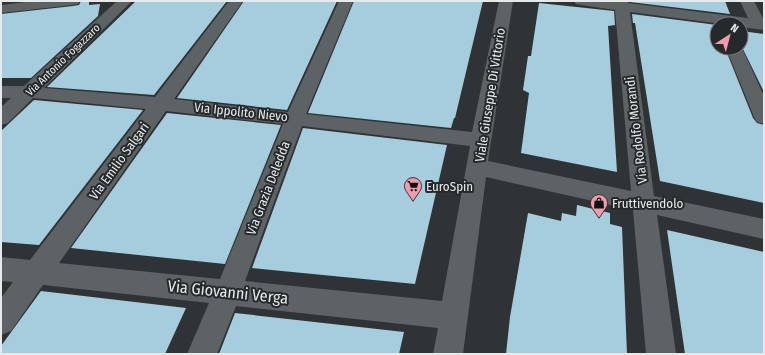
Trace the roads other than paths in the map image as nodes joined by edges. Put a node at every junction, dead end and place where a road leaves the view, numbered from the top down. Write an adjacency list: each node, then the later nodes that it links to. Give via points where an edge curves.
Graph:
1 (73, 1): 9 (street)
2 (125, 1): 15 (street, Via Antonio Fogazzaro)
3 (236, 1): 16 (street, Via Emilio Salgari)
4 (346, 1): 18 (street, Via Grazia Deledda)
5 (506, 1): 20 (street, Viale Giuseppe Di Vittorio)
6 (581, 1): 8 (street)
7 (747, 1): 12 (street)
8 (621, 4): 10 (street); 22 (street, Via Rodolfo Morandi)
9 (1, 9)
10 (709, 20)
11 (749, 24): 12 (street)
12 (761, 25)
13 (737, 56): 19 (street)
14 (1, 92): 15 (street, Via Ippolito Nievo)
15 (29, 92): 16 (street, Via Ippolito Nievo); 17 (street, Via Antonio Fogazzaro)
16 (161, 104): 18 (street, Via Ippolito Nievo); 25 (street, Via Emilio Salgari)
17 (1, 118)
18 (295, 118): 20 (street, Via Ippolito Nievo); 26 (street, Via Grazia Deledda)
19 (764, 118)
20 (481, 140): 21 (street, Viale Giuseppe Di Vittorio)
21 (478, 167): 22 (street); 27 (street, Viale Giuseppe Di Vittorio)
22 (644, 203): 23 (street); 31 (street, Via Rodolfo Morandi)
23 (764, 229)
24 (1, 269): 25 (street, Via Giovanni Verga)
25 (36, 273): 26 (street, Via Giovanni Verga); 28 (street, Via Emilio Salgari)
26 (228, 292): 27 (street, Via Giovanni Verga); 29 (street, Via Grazia Deledda)
27 (455, 316): 30 (street, Viale Giuseppe Di Vittorio)
28 (1, 321)
29 (202, 354)
30 (448, 354)
31 (661, 354)

